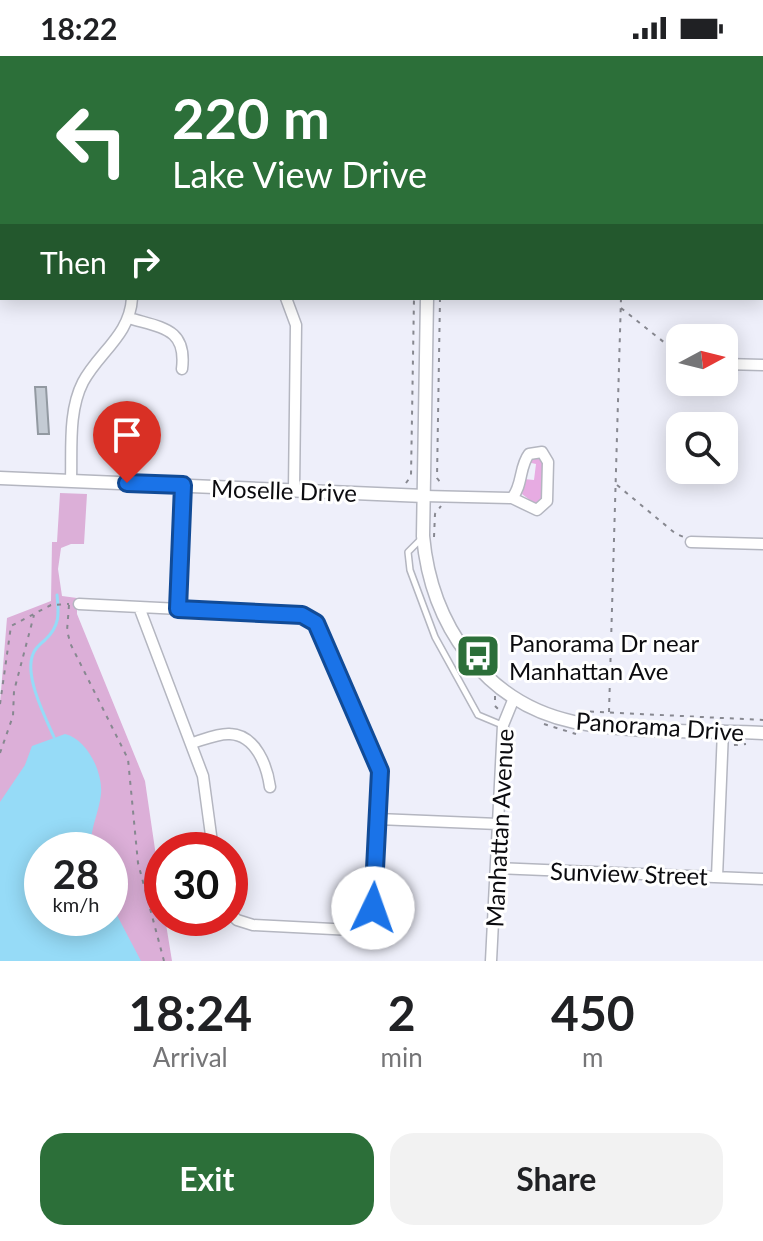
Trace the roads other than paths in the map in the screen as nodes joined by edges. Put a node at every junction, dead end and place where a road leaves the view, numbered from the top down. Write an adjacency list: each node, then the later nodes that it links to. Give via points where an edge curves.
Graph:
1 (132, 300): 4 (street)
2 (287, 300): 11 (street, via 296,325)
3 (427, 300): 12 (street, Panorama Drive)
4 (129, 318): 7 (street, via 168,330 179,339); 9 (street, via 75,401)
5 (738, 364): 6 (street)
6 (763, 365)
7 (182, 369)
8 (0, 478): 9 (street, Moselle Drive)
9 (71, 481): 10 (street, Moselle Drive)
10 (183, 485): 11 (street, Moselle Drive); 19 (street)
11 (294, 490): 12 (street, Moselle Drive)
12 (424, 496): 13 (street); 14 (street, Panorama Drive)
13 (512, 498): 13 (street, via 524,460 542,452 548,462 547,501 537,510)
14 (429, 538): 20 (street, Panorama Drive, via 432,588 450,631 482,672); 21 (lane, Panorama Drive, via 408,552 422,607 478,715)
15 (691, 542): 16 (street)
16 (763, 544)
17 (74, 604): 18 (street)
18 (139, 607): 19 (street); 24 (street)
19 (178, 609): 26 (street, via 302,615 316,623 377,758)
20 (514, 698): 21 (street, Manhattan Avenue); 23 (street, Panorama Drive, via 586,724)
21 (503, 725): 27 (street, Manhattan Avenue)
22 (763, 733): 23 (street, Panorama Drive)
23 (723, 738): 30 (street)
24 (192, 743): 25 (street, via 230,734 240,737 259,753); 28 (street, via 203,776)
25 (270, 787)
26 (378, 819): 27 (street); 32 (street, via 372,931)
27 (498, 824): 29 (street, Manhattan Avenue)
28 (211, 832)
29 (496, 868): 30 (street, Sunview Street); 33 (street, Manhattan Avenue)
30 (717, 877): 31 (street, Sunview Street)
31 (763, 879)
32 (248, 923)
33 (491, 961)

